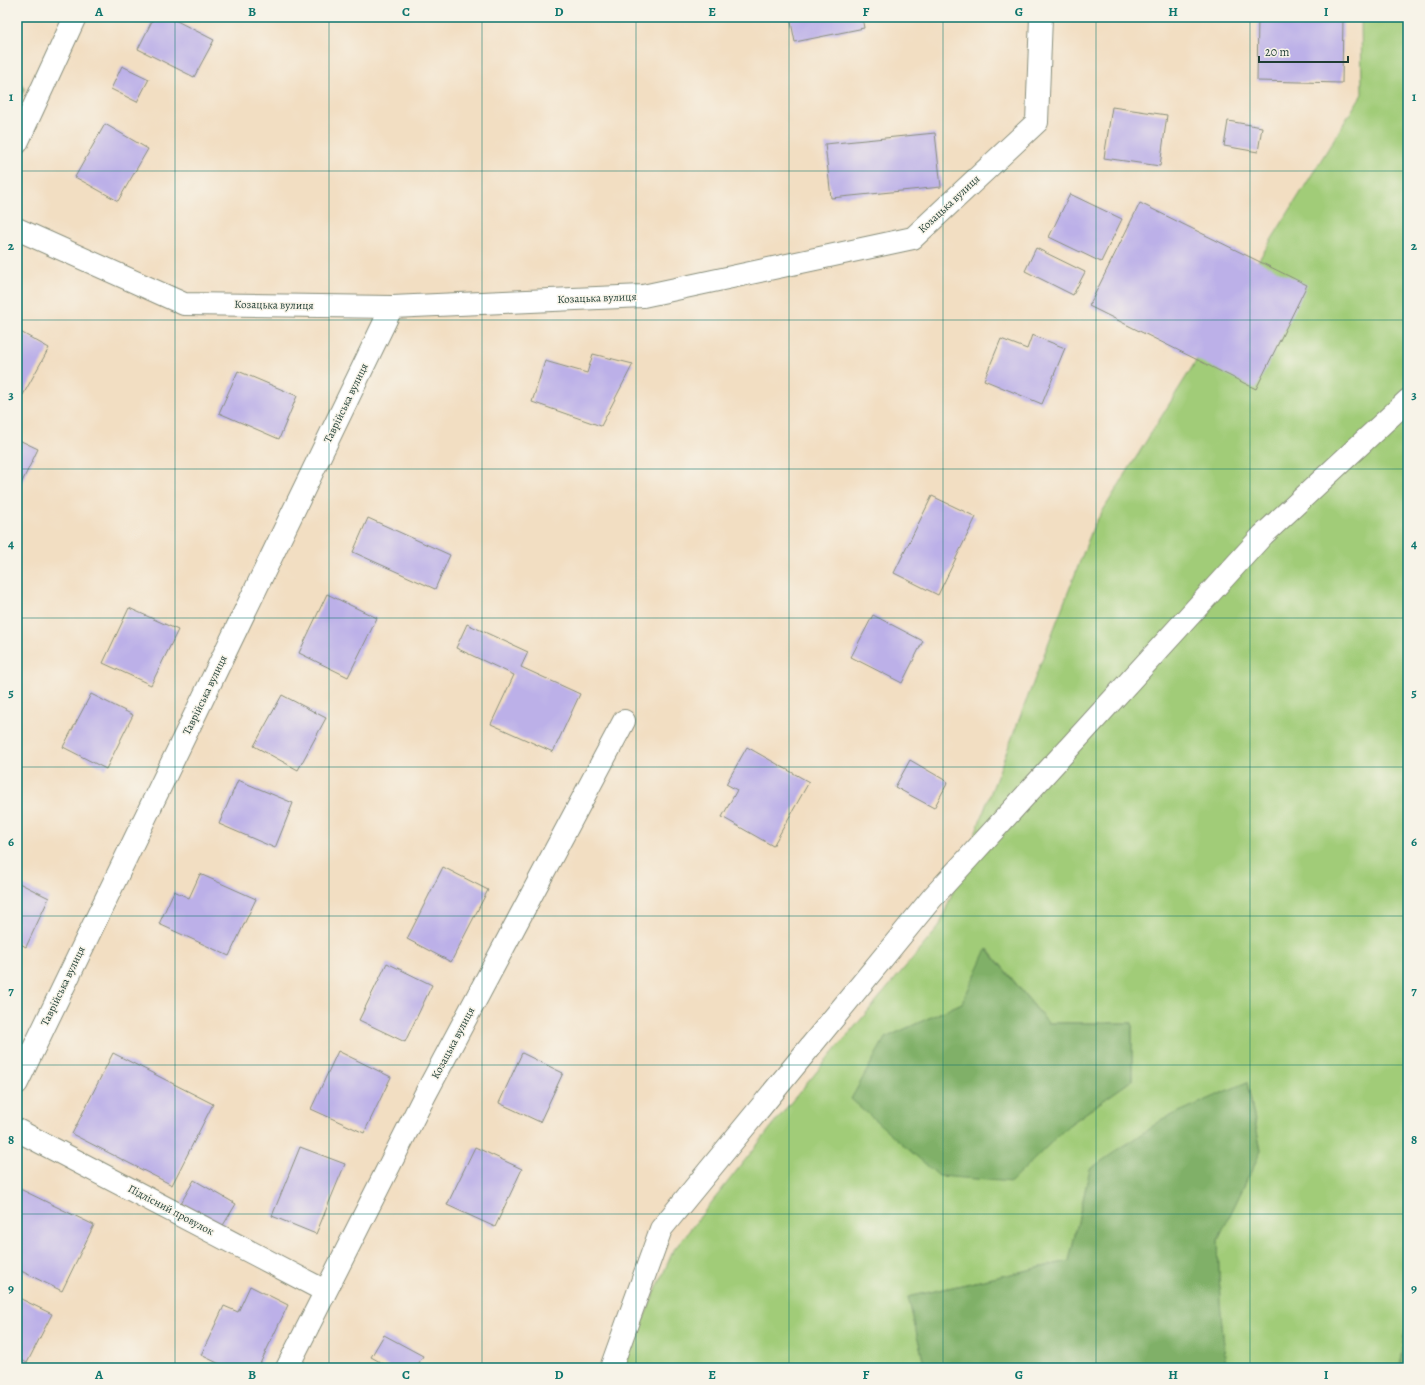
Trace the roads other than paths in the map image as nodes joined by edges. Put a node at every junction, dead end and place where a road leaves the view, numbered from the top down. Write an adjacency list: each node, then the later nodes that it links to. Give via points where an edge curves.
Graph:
1 (75, 17): 3 (street)
2 (1041, 17): 5 (street, Козацька вулиця, via 1037,122 913,238 643,296)
3 (17, 143)
4 (17, 229): 5 (street, Козацька вулиця, via 184,304)
5 (392, 307): 8 (street, Таврійська вулиця)
6 (1408, 400): 12 (street, via 1263,535 932,898 661,1229)
7 (624, 721): 10 (street, Козацька вулиця)
8 (17, 1082)
9 (17, 1130): 10 (street, Підлісний провулок)
10 (324, 1291): 11 (street, Козацька вулиця)
11 (287, 1368)
12 (611, 1368)

